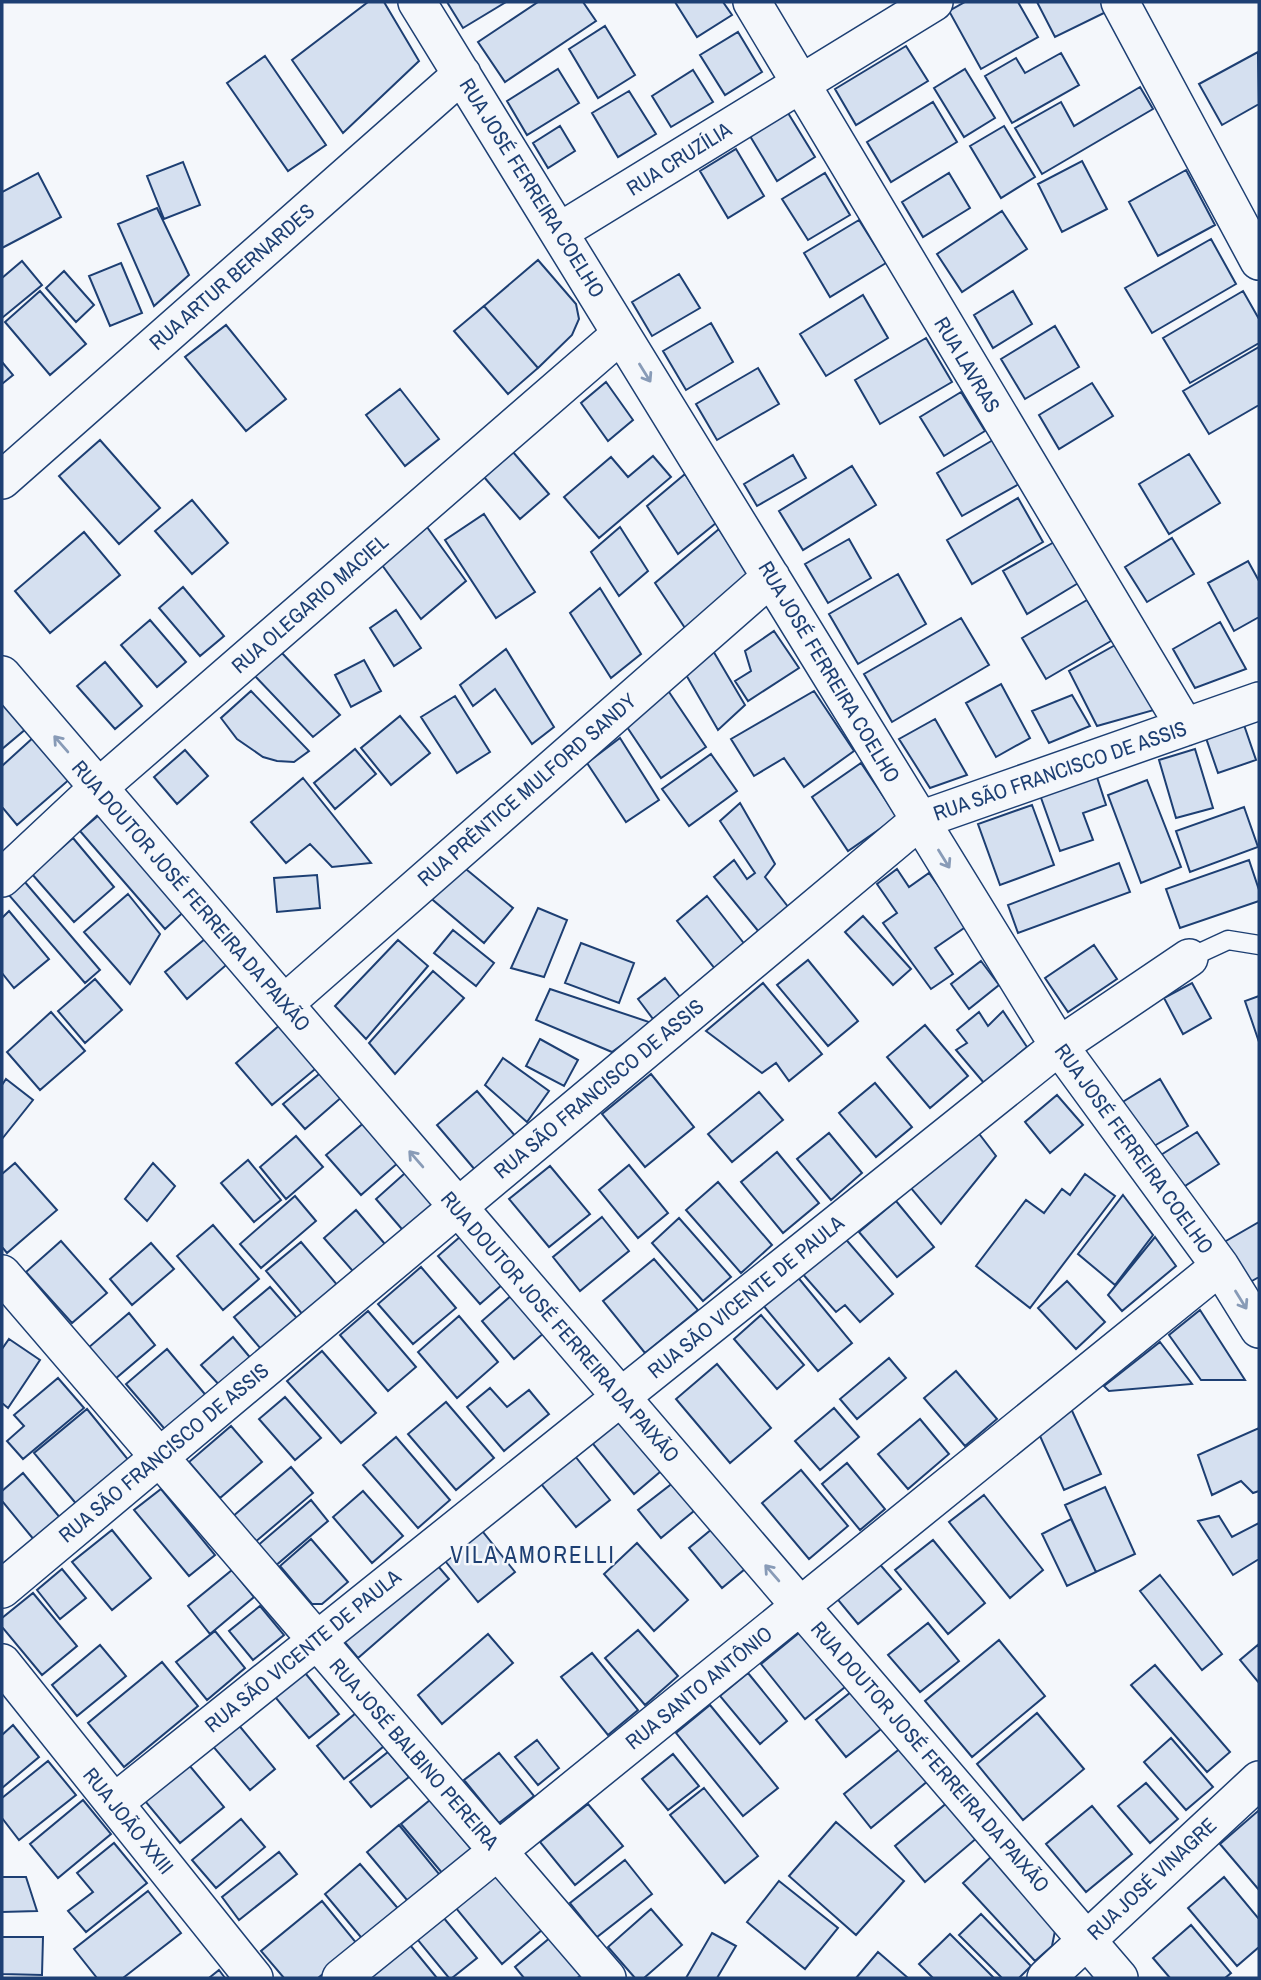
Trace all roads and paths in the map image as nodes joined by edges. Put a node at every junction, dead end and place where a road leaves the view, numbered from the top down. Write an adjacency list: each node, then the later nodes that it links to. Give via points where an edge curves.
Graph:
1 (417, 2): 5 (street, RUA JOSÉ FERREIRA COELHO)
2 (752, 2): 6 (street, RUA LAVRAS)
3 (934, 2): 6 (street, RUA CRUZÍLIA)
4 (1120, 2): 8 (street)
5 (462, 74): 7 (street, RUA JOSÉ FERREIRA COELHO); 10 (street, RUA ARTUR BERNARDES)
6 (799, 85): 7 (street, RUA CRUZÍLIA); 14 (street, RUA LAVRAS)
7 (559, 232): 9 (street, RUA JOSÉ FERREIRA COELHO)
8 (1259, 261)
9 (621, 334): 11 (street, RUA JOSÉ FERREIRA COELHO, one-way to 11); 15 (street, RUA OLEGARIO MACIEL)
10 (2, 480)
11 (771, 577): 16 (street, RUA JOSÉ FERREIRA COELHO); 20 (street, RUA PRÊNTICE MULFORD SANDY)
12 (2, 675): 15 (street, RUA DOUTOR JOSÉ FERREIRA DA PAIXÃO, one-way to 12)
13 (1259, 701): 14 (street, RUA SÃO FRANCISCO DE ASSIS)
14 (1185, 727): 16 (street, RUA SÃO FRANCISCO DE ASSIS)
15 (99, 788): 17 (street, RUA OLEGARIO MACIEL); 20 (street, RUA DOUTOR JOSÉ FERREIRA DA PAIXÃO)
16 (920, 820): 21 (street, RUA JOSÉ FERREIRA COELHO, one-way to 21); 22 (street, RUA SÃO FRANCISCO DE ASSIS)
17 (2, 878)
18 (1259, 945): 19 (lane, via 1228,940)
19 (1189, 958): 21 (street, RUA SÃO VICENTE DE PAULA)
20 (284, 1004): 22 (street, RUA DOUTOR JOSÉ FERREIRA DA PAIXÃO, one-way to 20)
21 (1059, 1046): 23 (street, RUA JOSÉ FERREIRA COELHO); 26 (street, RUA SÃO VICENTE DE PAULA)
22 (458, 1207): 26 (street, RUA DOUTOR JOSÉ FERREIRA DA PAIXÃO); 27 (street, RUA SÃO FRANCISCO DE ASSIS)
23 (1220, 1266): 25 (street, RUA JOSÉ FERREIRA COELHO, one-way to 25); 29 (street, RUA SANTO ANTÔNIO)
24 (2, 1274): 27 (street, RUA JOSÉ BALBINO PEREIRA)
25 (1259, 1329)
26 (621, 1396): 29 (street, RUA DOUTOR JOSÉ FERREIRA DA PAIXÃO, one-way to 26); 30 (street, RUA SÃO VICENTE DE PAULA)
27 (159, 1457): 28 (street, RUA SÃO FRANCISCO DE ASSIS); 30 (street, RUA JOSÉ BALBINO PEREIRA)
28 (2, 1589)
29 (800, 1606): 34 (street, RUA SANTO ANTÔNIO); 35 (street, RUA DOUTOR JOSÉ FERREIRA DA PAIXÃO)
30 (316, 1640): 33 (street, RUA SÃO VICENTE DE PAULA); 34 (street, RUA JOSÉ BALBINO PEREIRA)
31 (2, 1664): 33 (street, RUA JOÃO XXIII)
32 (1259, 1780): 35 (street, RUA JOSÉ VINAGRE)
33 (114, 1804): 36 (street, RUA JOÃO XXIII)
34 (498, 1851): 37 (street, RUA SANTO ANTÔNIO); 38 (street, RUA JOSÉ BALBINO PEREIRA)
35 (1086, 1940): 39 (street, RUA JOSÉ VINAGRE); 40 (street, RUA DOUTOR JOSÉ FERREIRA DA PAIXÃO)
36 (254, 1978)
37 (341, 1978)
38 (607, 1978)
39 (1046, 1978)
40 (1119, 1978)

